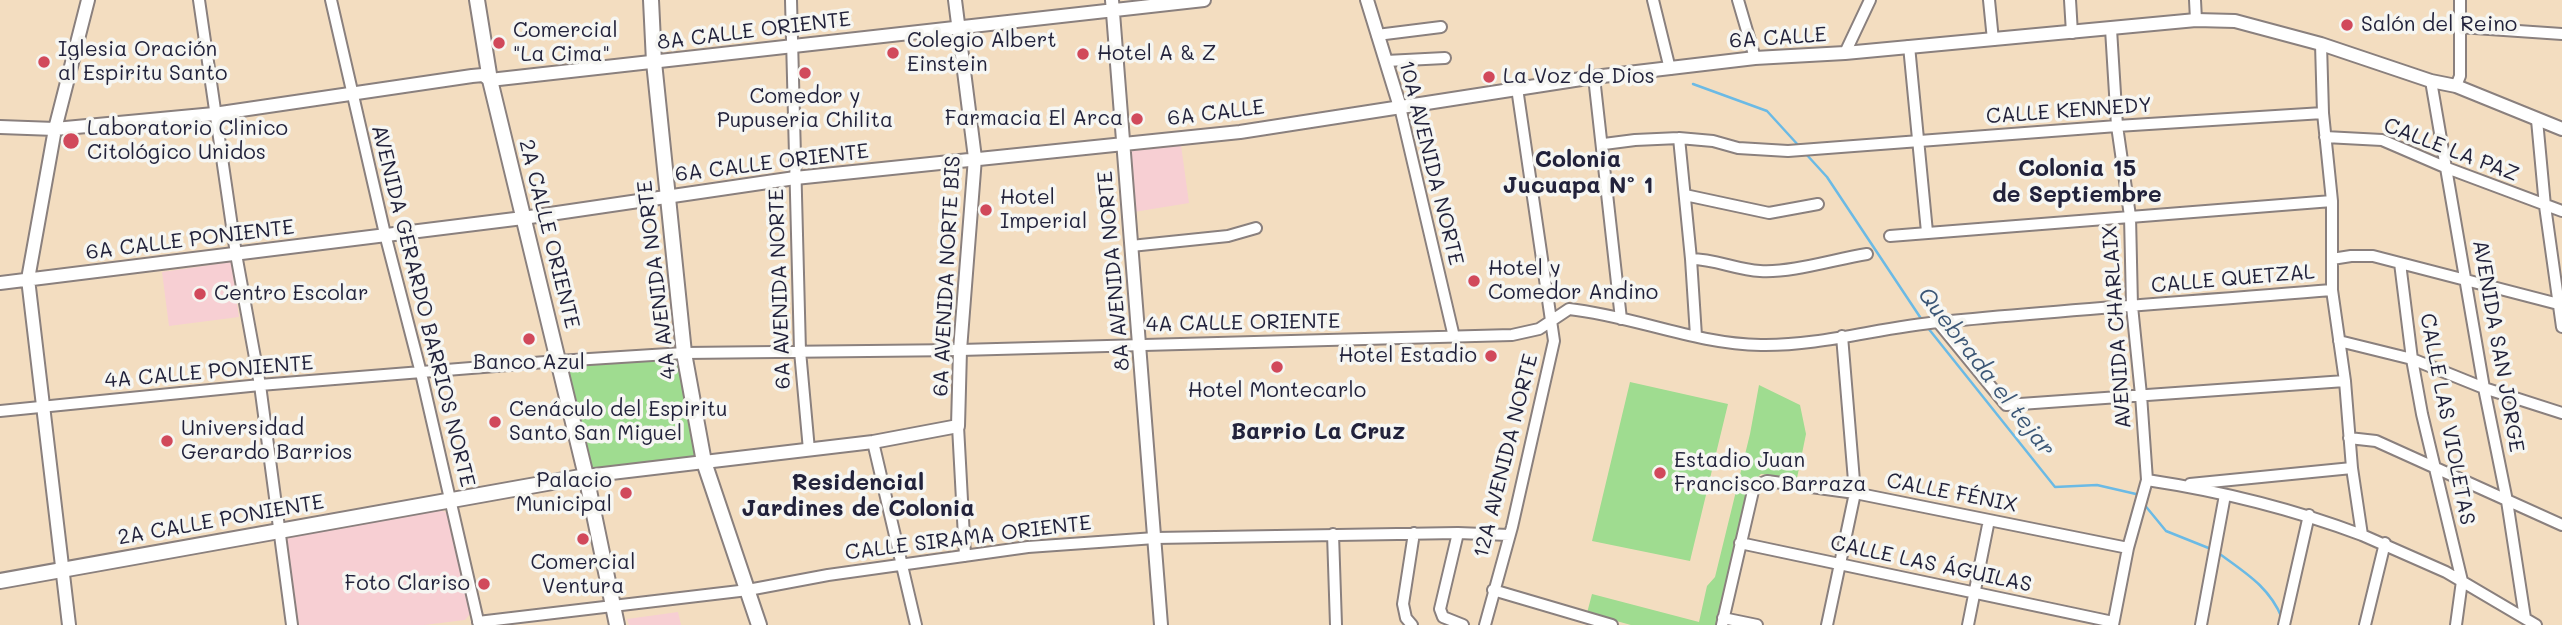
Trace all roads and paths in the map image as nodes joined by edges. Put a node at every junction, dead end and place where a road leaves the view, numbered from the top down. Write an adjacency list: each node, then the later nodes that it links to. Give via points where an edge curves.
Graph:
1 (88, 0): 48 (street)
2 (200, 0): 44 (street)
3 (331, 0): 41 (street, AVENIDA GERARDO BARRIOS NORTE)
4 (477, 0): 37 (main road, 2A CALLE ORIENTE)
5 (651, 0): 34 (main road, 4A AVENIDA NORTE)
6 (792, 0): 28 (street, 6A AVENIDA NORTE)
7 (955, 0): 21 (street, 6A AVENIDA NORTE BIS)
8 (1205, 0): 17 (street, 8A CALLE ORIENTE)
9 (1367, 0): 25 (street, 10A AVENIDA NORTE)
10 (1653, 0): 35 (street)
11 (1738, 0): 32 (street)
12 (1870, 0): 30 (street)
13 (1989, 0): 26 (street)
14 (2070, 0): 23 (street)
15 (2194, 0): 18 (street)
16 (2460, 0): 20 (street)
17 (1113, 5): 21 (street, 8A CALLE ORIENTE); 53 (street, 8A AVENIDA NORTE)
18 (2196, 20): 22 (street, 6A CALLE); 27 (street, 6A CALLE, via 2235,21)
19 (1441, 27): 25 (street)
20 (2460, 27): 24 (street); 39 (street, via 2460,76)
21 (958, 28): 28 (street, 8A CALLE ORIENTE); 55 (street, 6A AVENIDA NORTE BIS)
22 (2112, 29): 23 (street, 6A CALLE); 46 (street, AVENIDA CHARLAIX)
23 (2072, 33): 26 (street, 6A CALLE)
24 (2562, 34)
25 (1377, 35): 33 (street, 10A AVENIDA NORTE)
26 (1993, 40): 29 (street, 6A CALLE)
27 (2321, 44): 38 (street, 6A CALLE); 43 (street)
28 (792, 46): 34 (street, 8A CALLE ORIENTE); 57 (street, 6A AVENIDA NORTE)
29 (1909, 46): 30 (street, 6A CALLE); 52 (street)
30 (1846, 53): 32 (street, 6A CALLE)
31 (1446, 58): 33 (street)
32 (1755, 58): 35 (street, 6A CALLE)
33 (1386, 61): 42 (street, 10A AVENIDA NORTE)
34 (654, 62): 37 (street, 8A CALLE ORIENTE); 59 (main road, 4A AVENIDA NORTE)
35 (1670, 69): 36 (street, 6A CALLE)
36 (1594, 77): 40 (street, 6A CALLE); 54 (street)
37 (490, 80): 41 (street, 8A CALLE ORIENTE, via 472,76); 65 (main road, 2A CALLE ORIENTE)
38 (2431, 81): 39 (street); 56 (street, AVENIDA SAN JORGE)
39 (2455, 86): 45 (street)
40 (1517, 88): 42 (street, 6A CALLE); 83 (street, 12A AVENIDA NORTE)
41 (352, 95): 44 (street, 8A CALLE ORIENTE); 68 (street, AVENIDA GERARDO BARRIOS NORTE)
42 (1400, 107): 53 (street, 6A CALLE, via 1240,132); 87 (street, 10A AVENIDA NORTE)
43 (2323, 113): 46 (street, CALLE KENNEDY); 50 (street)
44 (214, 114): 48 (street, 8A CALLE ORIENTE); 71 (street)
45 (2537, 120): 49 (street); 62 (street)
46 (2117, 125): 52 (street, CALLE KENNEDY); 64 (street, AVENIDA CHARLAIX)
47 (0, 127): 48 (street, 8A CALLE ORIENTE)
48 (55, 129): 76 (street)
49 (2562, 129)
50 (2325, 137): 56 (street, CALLE LA PAZ, via 2382,140); 60 (street)
51 (1679, 138): 52 (street, CALLE KENNEDY, via 1738,148 1803,150); 54 (street, CALLE KENNEDY); 58 (street)
52 (1920, 142): 67 (street)
53 (1123, 143): 55 (street, 6A CALLE ORIENTE); 70 (street, 8A AVENIDA NORTE)
54 (1604, 144): 82 (street)
55 (975, 158): 57 (street, 6A CALLE ORIENTE); 91 (street, 6A AVENIDA NORTE BIS)
56 (2446, 168): 62 (street, CALLE LA PAZ); 77 (street, AVENIDA SAN JORGE)
57 (795, 178): 59 (street, 6A CALLE ORIENTE); 92 (street, 6A AVENIDA NORTE)
58 (1685, 195): 61 (street, via 1769,213); 73 (street)
59 (668, 196): 65 (street, 6A CALLE ORIENTE); 93 (main road, 4A AVENIDA NORTE)
60 (2332, 201): 64 (street); 74 (street)
61 (1818, 204)
62 (2545, 206): 63 (street, CALLE LA PAZ); 80 (street)
63 (2562, 211)
64 (2130, 216): 67 (street); 81 (street, AVENIDA CHARLAIX)
65 (523, 218): 68 (street, 6A CALLE ORIENTE); 95 (main road, 2A CALLE ORIENTE)
66 (1256, 228): 70 (street, via 1228,236)
67 (1927, 232): 69 (street)
68 (385, 234): 71 (street, 6A CALLE PONIENTE); 96 (street, AVENIDA GERARDO BARRIOS NORTE)
69 (1891, 236)
70 (1131, 246): 90 (street, 8A AVENIDA NORTE)
71 (236, 254): 76 (street, 6A CALLE PONIENTE); 98 (street)
72 (1867, 254): 73 (street, via 1773,271)
73 (1691, 259): 88 (street)
74 (2332, 259): 75 (street, via 2373,256); 79 (street)
75 (2400, 263): 77 (street); 94 (street, CALLE LAS VIOLETAS)
76 (28, 279): 78 (street, 6A CALLE PONIENTE); 101 (street)
77 (2467, 280): 80 (street); 99 (street, AVENIDA SAN JORGE)
78 (0, 284)
79 (2332, 290): 81 (street, CALLE QUETZAL); 89 (street)
80 (2561, 304): 85 (street)
81 (2132, 306): 84 (street, CALLE QUETZAL); 100 (street, AVENIDA CHARLAIX)
82 (1621, 319): 83 (street, 4A CALLE ORIENTE, via 1569,309); 88 (street, 4A CALLE ORIENTE)
83 (1550, 321): 87 (street, 4A CALLE ORIENTE, via 1539,329 1513,335); 125 (street, 12A AVENIDA NORTE, via 1554,341)
84 (1929, 323): 86 (street, 4A CALLE ORIENTE); 100 (street, via 2007,405)
85 (2562, 327)
86 (1842, 336): 88 (street, 4A CALLE ORIENTE, via 1762,345); 114 (street)
87 (1454, 337): 90 (street, 4A CALLE ORIENTE)
88 (1696, 337)
89 (2339, 341): 94 (street); 97 (street)
90 (1139, 345): 91 (street, 4A CALLE ORIENTE); 127 (street, 8A AVENIDA NORTE)
91 (960, 350): 92 (street, 4A CALLE ORIENTE); 104 (street, 6A AVENIDA NORTE BIS)
92 (800, 351): 93 (street, 4A CALLE ORIENTE); 107 (street, 6A AVENIDA NORTE)
93 (684, 353): 95 (street, 4A CALLE ORIENTE); 108 (main road, 4A AVENIDA NORTE)
94 (2412, 359): 99 (street); 109 (street, CALLE LAS VIOLETAS)
95 (558, 361): 96 (street, 4A CALLE ORIENTE); 111 (main road, 2A CALLE ORIENTE)
96 (421, 373): 98 (street, 4A CALLE PONIENTE); 116 (street, AVENIDA GERARDO BARRIOS NORTE)
97 (2345, 381): 100 (street); 105 (street)
98 (260, 385): 101 (street, 4A CALLE PONIENTE); 121 (street)
99 (2484, 387): 103 (street); 117 (street, AVENIDA SAN JORGE)
100 (2141, 395): 112 (street, AVENIDA CHARLAIX)
101 (42, 408): 102 (street, 4A CALLE PONIENTE); 134 (street)
102 (0, 411)
103 (2562, 413)
104 (958, 426): 106 (street); 131 (street, 6A AVENIDA NORTE BIS)
105 (2349, 438): 109 (street, via 2376,440); 110 (street)
106 (873, 442): 107 (street); 133 (street)
107 (809, 450): 108 (street)
108 (704, 462): 111 (street); 137 (main road, 4A AVENIDA NORTE)
109 (2434, 467): 117 (street); 136 (street, CALLE LAS VIOLETAS)
110 (2352, 468): 113 (street); 126 (street)
111 (586, 476): 116 (main road); 140 (main road, 2A CALLE ORIENTE)
112 (2147, 480): 113 (street); 130 (street, AVENIDA CHARLAIX)
113 (2180, 485): 115 (street)
114 (1855, 493): 119 (street, CALLE FÉNIX); 128 (street, CALLE FÉNIX, via 1767,481 1757,485); 132 (street)
115 (2225, 495): 118 (street); 160 (street)
116 (451, 501): 121 (main road, 2A CALLE PONIENTE); 143 (street, AVENIDA GERARDO BARRIOS NORTE)
117 (2507, 501): 120 (street); 141 (street, AVENIDA SAN JORGE)
118 (2309, 515): 126 (street); 144 (street)
119 (1989, 520): 130 (street, CALLE FÉNIX); 139 (street)
120 (2562, 525)
121 (279, 530): 134 (main road, 2A CALLE PONIENTE); 147 (street)
122 (1414, 533): 123 (street, CALLE SIRAMA ORIENTE); 124 (street, CALLE SIRAMA ORIENTE); 153 (street, via 1403,604)
123 (1458, 533): 125 (street, CALLE SIRAMA ORIENTE); 154 (street, via 1440,609 1443,617)
124 (1333, 534): 127 (street, CALLE SIRAMA ORIENTE); 152 (street)
125 (1509, 535): 138 (street, 12A AVENIDA NORTE)
126 (2362, 536): 129 (street)
127 (1154, 538): 131 (street, CALLE SIRAMA ORIENTE); 151 (street, 8A AVENIDA NORTE)
128 (1740, 543): 132 (street, CALLE LAS ÁGUILAS); 142 (street)
129 (2385, 543): 136 (street); 161 (street)
130 (2128, 548): 145 (street, AVENIDA CHARLAIX)
131 (965, 556): 133 (street, CALLE SIRAMA ORIENTE)
132 (1840, 564): 139 (street, CALLE LAS ÁGUILAS); 158 (street)
133 (902, 565): 137 (street, CALLE SIRAMA ORIENTE); 150 (street)
134 (62, 570): 135 (main road, 2A CALLE PONIENTE); 146 (street)
135 (0, 581)
136 (2462, 581): 141 (street); 162 (street)
137 (748, 590): 140 (street, CALLE SIRAMA ORIENTE); 149 (main road, 4A AVENIDA NORTE)
138 (1493, 590): 155 (street, 12A AVENIDA NORTE); 156 (street)
139 (1974, 593): 145 (street, CALLE LAS ÁGUILAS); 159 (street)
140 (612, 605): 143 (street, CALLE SIRAMA ORIENTE); 148 (main road, 2A CALLE ORIENTE)
141 (2525, 618): 163 (street)
142 (1723, 622): 157 (street)
143 (478, 623)
144 (2285, 623)
145 (2113, 624)
146 (69, 625)
147 (292, 625)
148 (617, 625)
149 (759, 625)
150 (916, 625)
151 (1161, 625)
152 (1336, 625)
153 (1412, 625)
154 (1463, 625)
155 (1485, 625)
156 (1612, 625)
157 (1757, 625)
158 (1828, 625)
159 (1968, 625)
160 (2201, 625)
161 (2365, 625)
162 (2456, 625)
163 (2536, 625)

